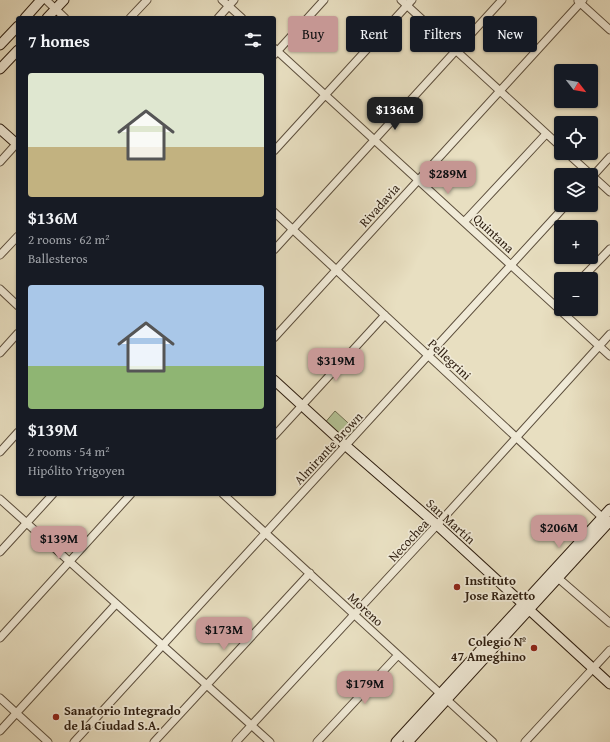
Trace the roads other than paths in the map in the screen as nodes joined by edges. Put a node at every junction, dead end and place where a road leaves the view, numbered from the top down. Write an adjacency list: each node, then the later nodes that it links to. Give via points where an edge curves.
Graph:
1 (42, 0): 15 (main road)
2 (46, 0): 14 (street)
3 (64, 0): 14 (main road)
4 (147, 0): 18 (street)
5 (222, 0): 12 (street)
6 (234, 0): 12 (street)
7 (324, 0): 26 (street)
8 (401, 0): 13 (street)
9 (412, 0): 13 (street)
10 (502, 0): 23 (street)
11 (580, 1): 24 (street); 32 (street, Rivadavia)
12 (229, 6): 19 (street); 20 (street)
13 (407, 6): 21 (street); 33 (street)
14 (55, 9): 16 (main road); 17 (street)
15 (27, 16)
16 (49, 16)
17 (63, 16)
18 (132, 16)
19 (220, 16)
20 (240, 16)
21 (418, 16)
22 (16, 28): 25 (main road)
23 (475, 29)
24 (610, 30)
25 (0, 45)
26 (276, 50)
27 (16, 52): 31 (main road)
28 (276, 52): 33 (street, Quintana)
29 (454, 52): 36 (street)
30 (458, 52): 32 (street)
31 (0, 69)
32 (500, 91): 35 (street); 46 (street, Rivadavia)
33 (325, 95): 36 (street, Quintana); 40 (street)
34 (0, 129): 38 (main road)
35 (546, 134): 37 (street); 51 (street)
36 (374, 140): 46 (street, Quintana); 52 (street)
37 (554, 141)
38 (16, 142)
39 (16, 146): 43 (street)
40 (276, 149)
41 (610, 157): 45 (street)
42 (574, 160): 44 (street)
43 (0, 162)
44 (583, 168)
45 (598, 170)
46 (418, 180): 51 (street, Quintana); 58 (street, Rivadavia)
47 (598, 182): 48 (street)
48 (610, 192)
49 (560, 212): 57 (street, Almirante Brown)
50 (276, 214): 52 (street, Pellegrini)
51 (464, 222): 57 (street, Quintana)
52 (292, 229): 54 (street); 58 (street, Pellegrini)
53 (16, 238): 56 (street)
54 (276, 248)
55 (610, 249): 59 (street)
56 (0, 255)
57 (511, 265): 62 (street, Quintana); 70 (street, Almirante Brown)
58 (336, 270): 63 (street, Pellegrini); 67 (street, Rivadavia)
59 (588, 272)
60 (0, 289): 61 (street)
61 (16, 304)
62 (554, 304)
63 (385, 315): 70 (street, Pellegrini); 73 (street)
64 (567, 316): 68 (street, Quintana)
65 (610, 334): 68 (street, Necochea)
66 (16, 335): 69 (street)
67 (276, 336)
68 (599, 346): 71 (street, Quintana); 76 (street, Necochea)
69 (0, 353)
70 (428, 356): 76 (street, Pellegrini); 77 (street, Almirante Brown)
71 (610, 356)
72 (276, 382): 73 (main road, San Martín)
73 (302, 406): 75 (street); 77 (main road, San Martín)
74 (16, 434): 78 (street)
75 (276, 434)
76 (517, 438): 84 (street, Pellegrini); 86 (street, Necochea)
77 (345, 445): 86 (main road, San Martín); 87 (street, Almirante Brown)
78 (0, 452)
79 (51, 496): 85 (street)
80 (129, 496): 89 (street)
81 (225, 496): 87 (street, Moreno)
82 (0, 499): 85 (street)
83 (610, 509): 84 (main road)
84 (608, 521): 91 (main road); 93 (main road)
85 (26, 523): 88 (street); 89 (street)
86 (437, 526): 93 (main road, San Martín); 94 (street, Necochea)
87 (266, 533): 90 (street, Moreno); 97 (street, Almirante Brown)
88 (0, 552)
89 (69, 562): 92 (street); 96 (street)
90 (310, 573): 94 (street, Moreno); 102 (street)
91 (558, 578): 93 (main road); 95 (street)
92 (116, 604): 97 (street); 105 (street)
93 (526, 607): 100 (main road, San Martín); 103 (main road)
94 (355, 615): 99 (street, Moreno); 106 (street, Necochea)
95 (610, 623)
96 (0, 638)
97 (162, 646): 102 (street); 109 (street, Almirante Brown)
98 (610, 650): 100 (street)
99 (398, 655): 103 (street, Moreno); 113 (street)
100 (593, 668): 101 (main road, San Martín); 117 (street)
101 (610, 684)
102 (206, 685): 106 (street); 110 (street)
103 (444, 696): 114 (main road); 115 (main road); 116 (street, Moreno)
104 (0, 698): 105 (street)
105 (16, 713): 107 (street); 108 (street)
106 (251, 726): 111 (street, Necochea); 112 (street)
107 (0, 731)
108 (48, 742)
109 (74, 742)
110 (154, 742)
111 (236, 742)
112 (270, 742)
113 (317, 742)
114 (396, 742)
115 (408, 742)
116 (493, 742)
117 (525, 742)

